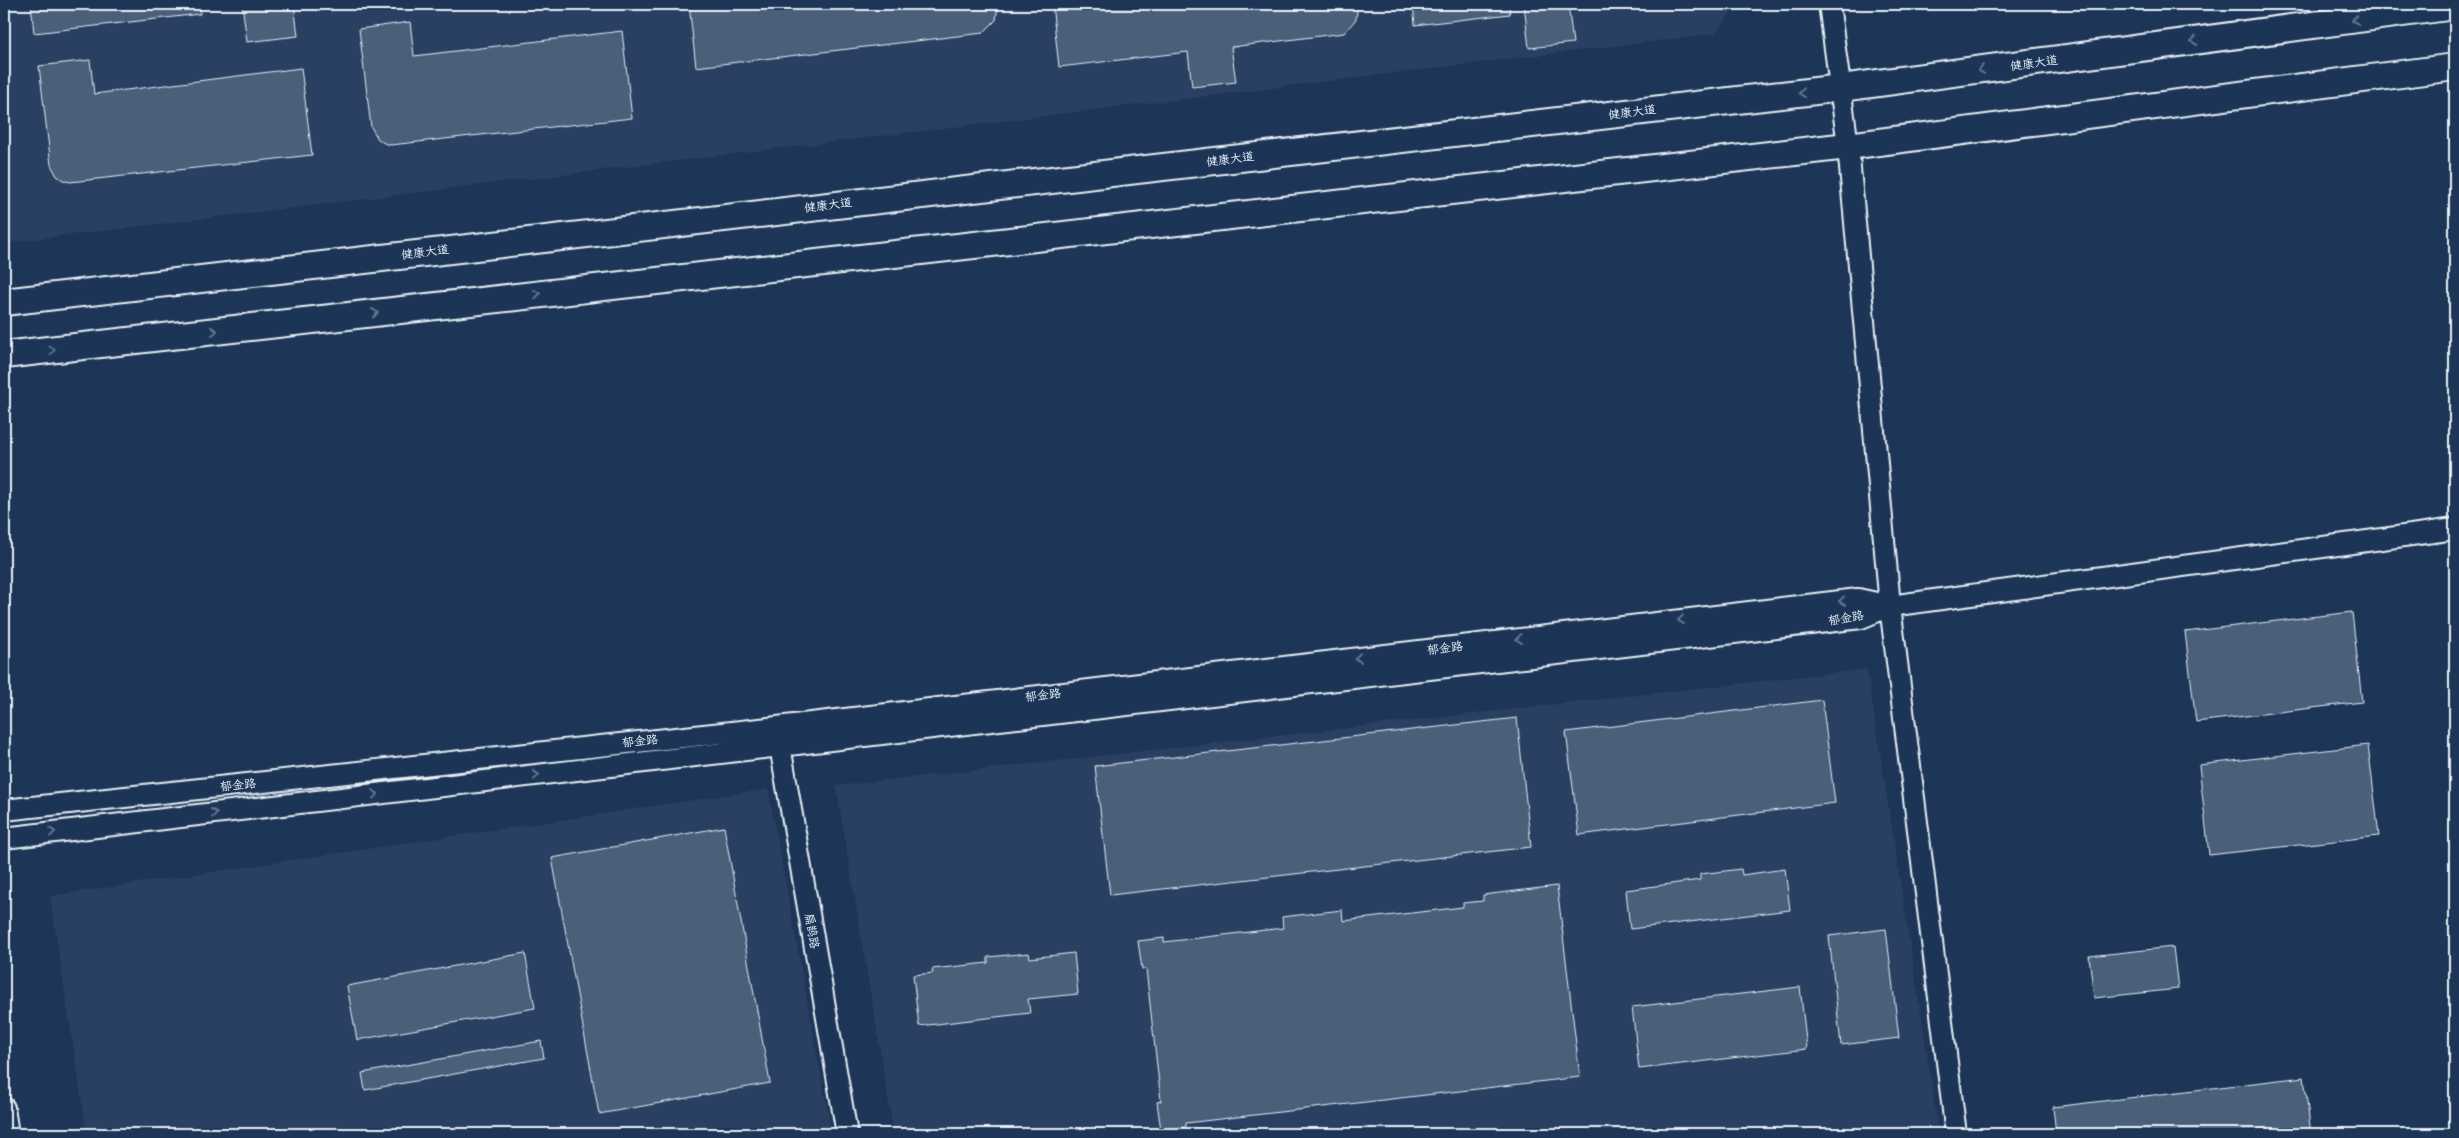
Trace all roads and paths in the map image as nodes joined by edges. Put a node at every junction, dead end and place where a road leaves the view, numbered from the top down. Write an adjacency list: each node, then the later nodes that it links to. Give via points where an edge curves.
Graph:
1 (1830, 4): 4 (street)
2 (2455, 6): 4 (main road, 健康大道, one-way to 4)
3 (2455, 67): 5 (main road)
4 (1841, 88): 5 (street); 6 (main road, 健康大道, one-way to 6)
5 (1848, 146): 7 (main road, one-way to 5); 9 (street)
6 (4, 302)
7 (4, 355)
8 (2455, 529): 9 (street)
9 (1890, 606): 10 (street, 郁金路, via 1858,599); 16 (street)
10 (779, 736): 11 (street, 郁金路); 12 (street, 郁金路, one-way to 10); 15 (street, 扁鹊路)
11 (4, 810)
12 (4, 838)
13 (4, 1108): 14 (street)
14 (8, 1134)
15 (847, 1134)
16 (1956, 1134)

